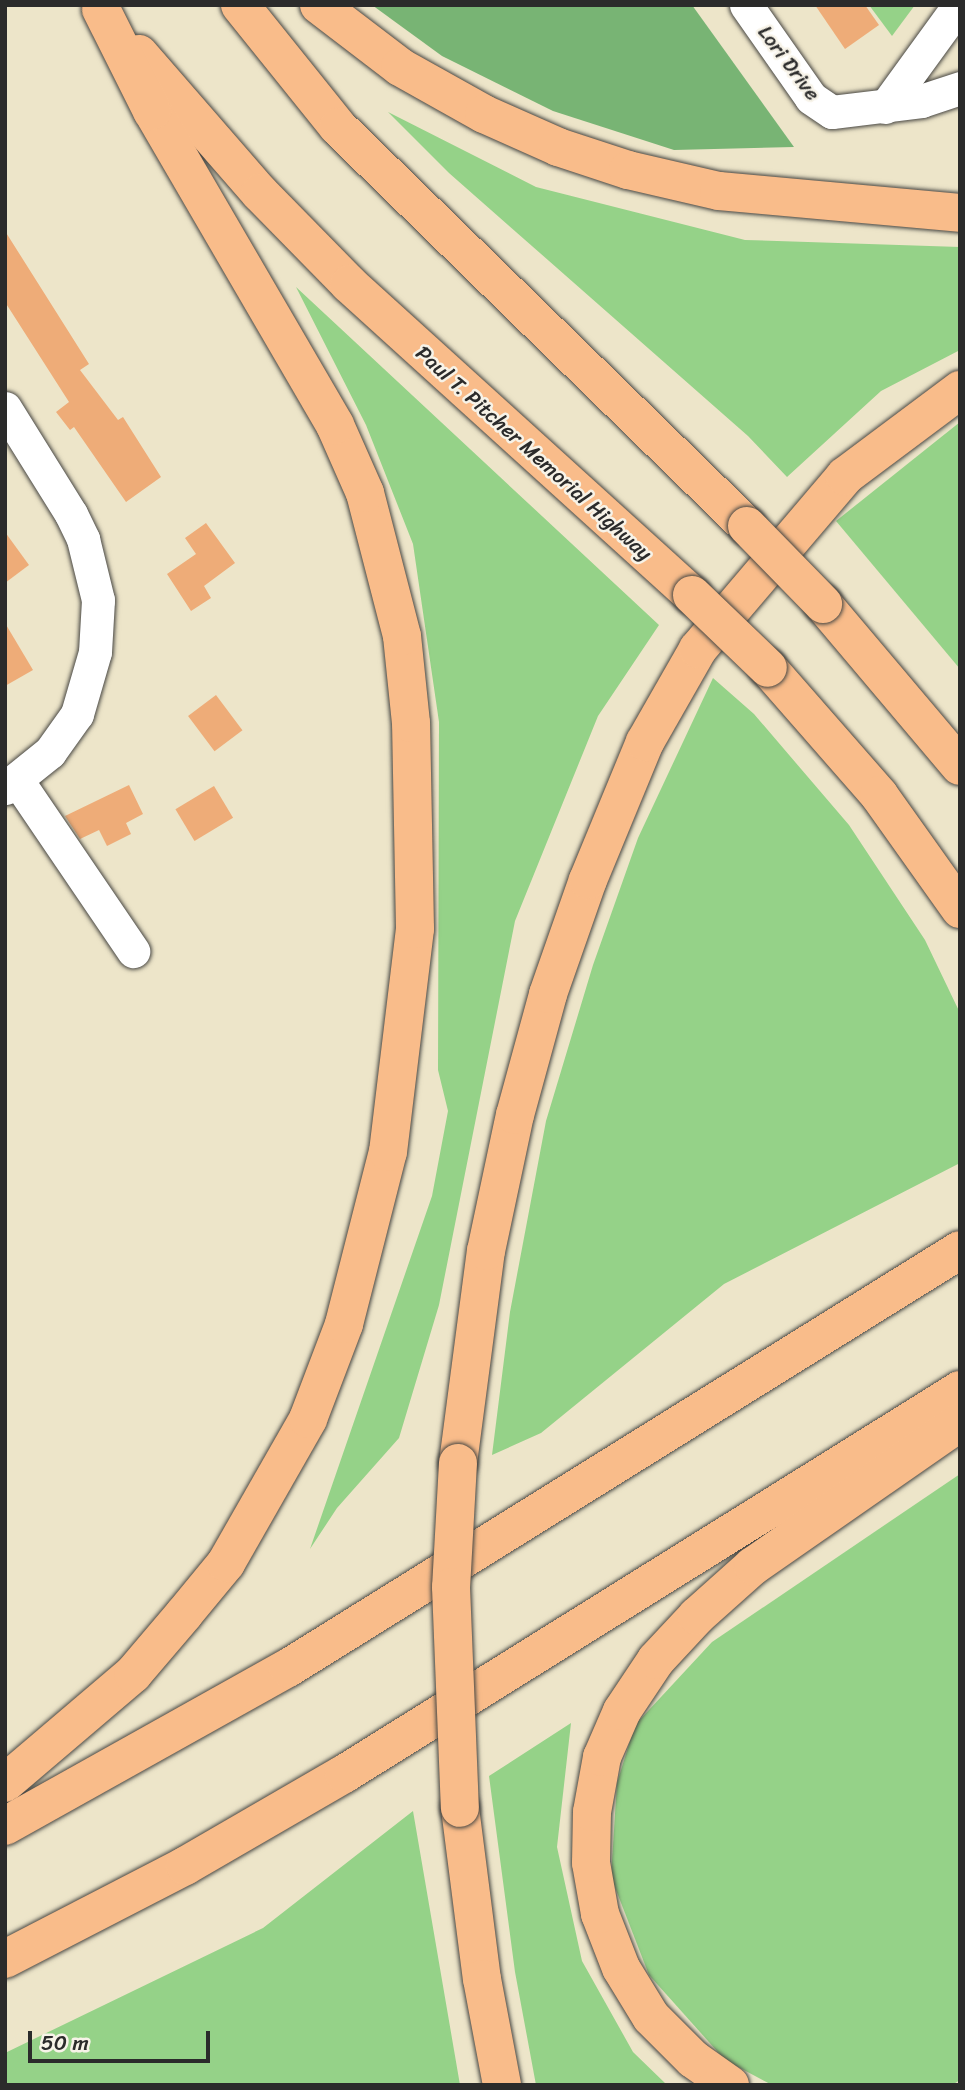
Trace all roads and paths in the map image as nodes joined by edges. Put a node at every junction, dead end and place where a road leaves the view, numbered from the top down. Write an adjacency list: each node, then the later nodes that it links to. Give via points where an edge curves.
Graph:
1 (240, 5): 11 (highway, bridge, via 347,136)
2 (319, 5): 8 (highway, via 400,67 484,114 558,147 719,191)
3 (746, 5): 7 (street, Lori Drive, via 821,106 832,112)
4 (959, 5): 7 (street)
5 (99, 7): 15 (highway, Paul T. Pitcher Memorial Highway, bridge, via 261,193 349,284 768,668 879,795); 20 (highway, via 152,111 335,425 365,493 402,636 411,723 415,929 388,1152 344,1324 308,1419 226,1563 184,1614 133,1674)
6 (960, 88): 7 (street, Lori Drive)
7 (885, 107)
8 (960, 213)
9 (960, 390): 23 (highway, bridge, via 845,476 698,649 645,742 588,880 548,994 515,1115 486,1251 458,1463 451,1587 460,1808 482,1979)
10 (5, 408): 14 (street, via 58,490 83,539 98,600 95,652 77,714 50,752)
11 (826, 600): 12 (highway); 13 (highway)
12 (960, 722)
13 (960, 766)
14 (11, 784): 16 (street)
15 (960, 909)
16 (133, 951)
17 (960, 1247): 21 (highway, via 288,1668)
18 (960, 1390): 22 (highway, via 344,1774 185,1866)
19 (960, 1422): 24 (highway, via 752,1566 696,1616 656,1660 622,1711 603,1757 592,1812 590,1863 600,1914 621,1968 650,2017 693,2059)
20 (5, 1783)
21 (5, 1826)
22 (5, 1959)
23 (502, 2085)
24 (730, 2085)

